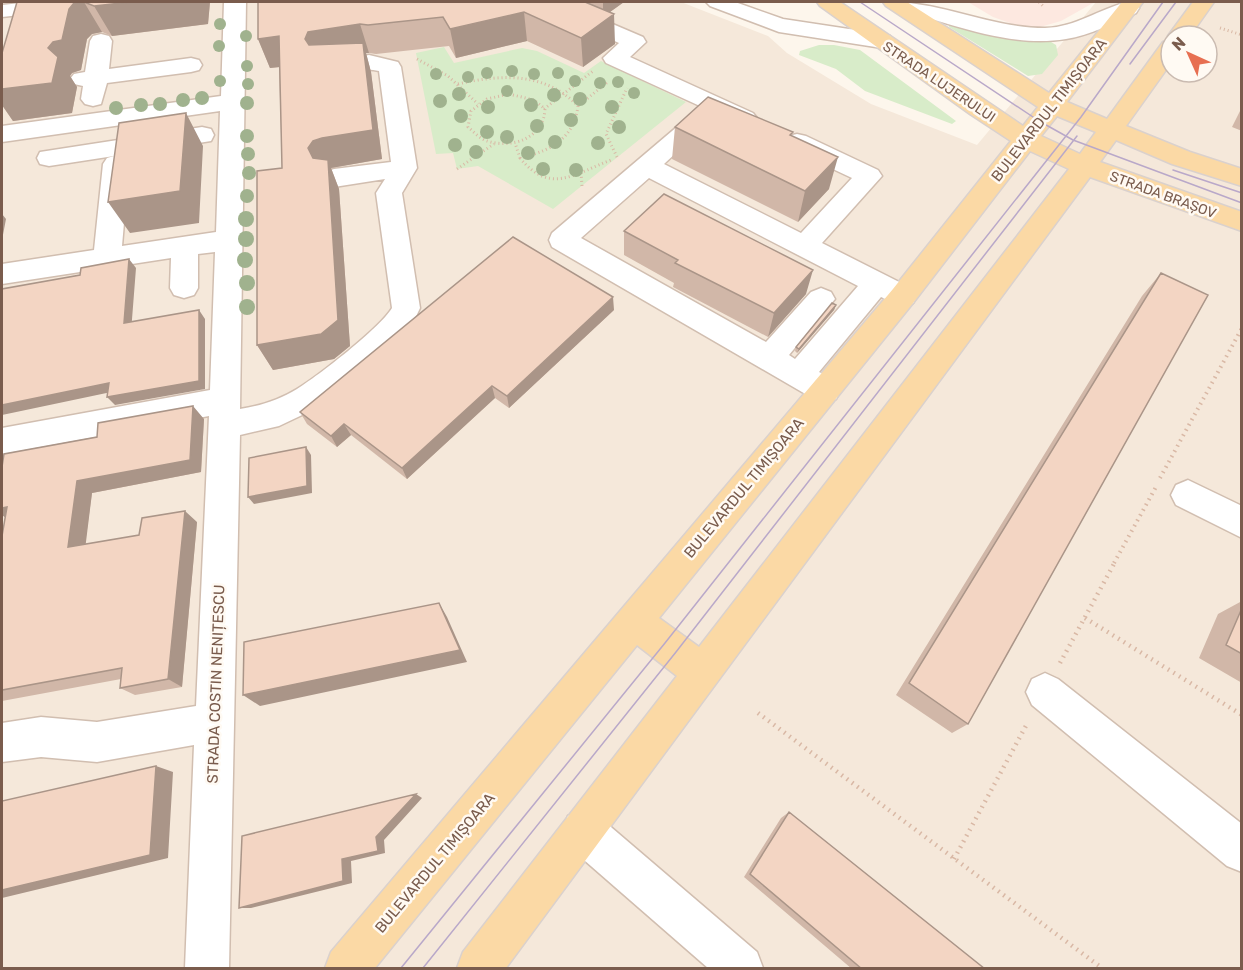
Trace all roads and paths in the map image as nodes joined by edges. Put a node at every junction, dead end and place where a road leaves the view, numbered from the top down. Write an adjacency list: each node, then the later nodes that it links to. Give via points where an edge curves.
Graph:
1 (83, 2): 12 (street)
2 (235, 2): 30 (street, STRADA COSTIN NENIȚESCU)
3 (544, 2): 59 (street, via 635,42 614,58 869,176)
4 (717, 2): 19 (street, STRADA LUJERULUI, via 779,25)
5 (827, 2): 19 (main road)
6 (894, 2): 14 (street); 32 (main road)
7 (954, 2): 14 (street)
8 (1039, 2): 11 (path)
9 (1203, 2): 13 (main road)
10 (1130, 5): 14 (street, via 1102,21 1063,33); 32 (main road, BULEVARDUL TIMIȘOARA)
11 (1044, 7)
12 (14, 10): 16 (street)
13 (1187, 24)
14 (998, 28)
15 (1220, 28): 17 (path)
16 (22, 34)
17 (1242, 35)
18 (101, 41): 26 (street)
19 (882, 41): 41 (main road, STRADA LUJERULUI)
20 (417, 60): 28 (path)
21 (191, 64): 26 (street)
22 (1159, 64): 38 (main road)
23 (328, 67): 49 (street, via 369,62 390,67)
24 (596, 68): 29 (path)
25 (613, 78): 33 (path)
26 (89, 79): 36 (street)
27 (627, 80): 51 (path, via 626,92 606,134 617,158)
28 (458, 84): 29 (path, via 512,76); 31 (path)
29 (565, 92): 33 (path); 34 (path)
30 (232, 102): 35 (street); 57 (street, STRADA COSTIN NENIȚESCU)
31 (478, 104): 34 (path, via 508,94 530,98); 42 (path, via 471,111 468,127 483,140)
32 (1052, 105): 38 (main road); 41 (main road, BULEVARDUL TIMIȘOARA)
33 (578, 106): 46 (path, via 572,132 559,144)
34 (544, 108): 43 (path, via 546,117 538,133)
35 (119, 118): 36 (street); 44 (street)
36 (90, 122): 39 (street)
37 (694, 125): 47 (street)
38 (1111, 130): 48 (main road); 53 (main road)
39 (2, 134)
40 (202, 135): 44 (street)
41 (1026, 139): 48 (main road, STRADA LUJERULUI); 62 (main road, BULEVARDUL TIMIȘOARA)
42 (494, 143): 43 (path); 50 (path)
43 (515, 143): 46 (path)
44 (117, 147): 45 (street); 60 (street)
45 (49, 158)
46 (520, 158): 51 (path, via 529,170 549,181)
47 (647, 166): 59 (street); 66 (street, via 562,240)
48 (1085, 166): 56 (main road, STRADA BRAȘOV); 74 (main road)
49 (404, 168): 52 (street); 68 (street, via 389,193 406,308 402,317 383,338 308,398 268,417)
50 (457, 169)
51 (581, 173): 54 (path)
52 (334, 178)
53 (1242, 178)
54 (582, 186)
55 (829, 201): 59 (street, via 801,229)
56 (1242, 222)
57 (229, 240): 58 (street); 68 (street, STRADA COSTIN NENIȚESCU)
58 (185, 246): 60 (street); 63 (street)
59 (804, 246): 62 (street)
60 (115, 257): 61 (street)
61 (2, 274)
62 (881, 285): 67 (main road, BULEVARDUL TIMIȘOARA); 67 (street)
63 (184, 288)
64 (821, 299): 66 (street)
65 (1242, 328): 72 (path)
66 (769, 358): 67 (street)
67 (808, 371): 73 (main road, BULEVARDUL TIMIȘOARA)
68 (225, 413): 69 (street); 78 (street, STRADA COSTIN NENIȚESCU)
69 (2, 441)
70 (1188, 495): 71 (street)
71 (1242, 523)
72 (1084, 618): 75 (path); 77 (path)
73 (634, 621): 74 (main road); 84 (main road, BULEVARDUL TIMIȘOARA)
74 (703, 673): 80 (main road)
75 (1045, 692): 81 (street); 82 (path)
76 (758, 713): 82 (path)
77 (1242, 715)
78 (215, 721): 79 (street, via 97,742 41,737); 83 (street, STRADA COSTIN NENIȚESCU)
79 (2, 742)
80 (583, 831): 85 (main road); 86 (street)
81 (1242, 851)
82 (954, 858): 87 (path)
83 (207, 969)
84 (347, 969)
85 (479, 969)
86 (741, 969)
87 (1102, 969)

